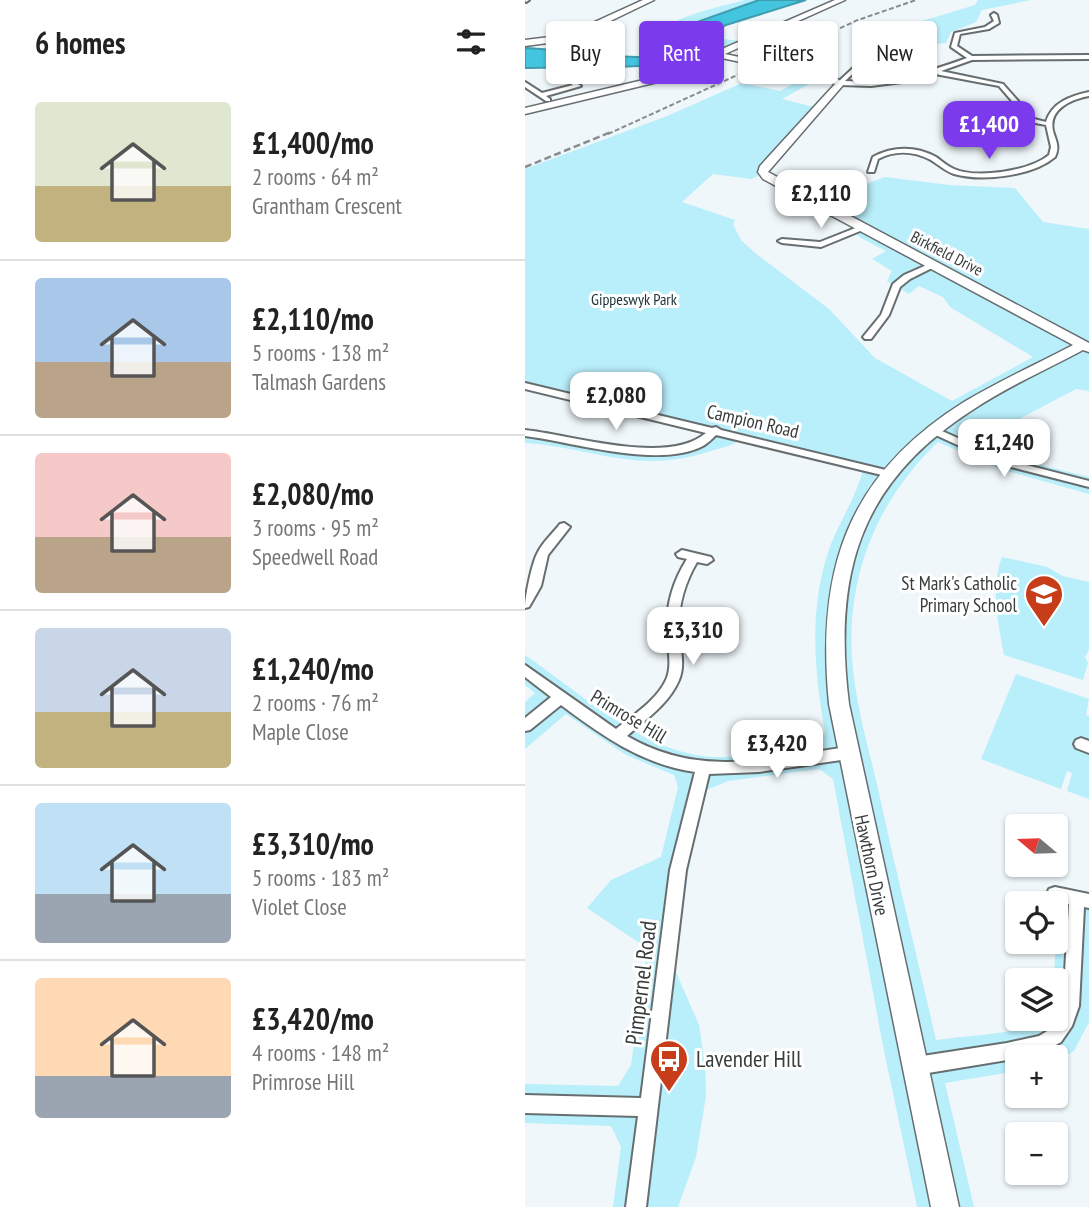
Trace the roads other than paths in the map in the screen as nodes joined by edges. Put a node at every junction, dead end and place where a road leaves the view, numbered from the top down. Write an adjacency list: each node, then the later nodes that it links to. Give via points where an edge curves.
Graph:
1 (650, 0): 5 (main road, via 568,38)
2 (824, 0): 3 (street)
3 (838, 1): 6 (street)
4 (994, 15): 9 (street, via 997,22 987,28 958,33 954,47)
5 (525, 43)
6 (724, 54)
7 (724, 57): 14 (street)
8 (1089, 57): 9 (street)
9 (971, 58): 11 (street)
10 (852, 72): 14 (street)
11 (937, 72)
12 (937, 72): 22 (street, via 1001,85 1033,121)
13 (639, 83): 20 (street)
14 (840, 83): 15 (street); 24 (street, Birkfield Drive, via 763,170 790,196)
15 (852, 83)
16 (525, 84): 19 (street)
17 (575, 84): 19 (street, via 578,86)
18 (1089, 94): 22 (street, via 1073,97 1055,110)
19 (541, 95): 20 (street)
20 (554, 103): 21 (street)
21 (525, 111)
22 (1049, 124): 23 (street, via 1056,145 1052,156 1014,172 963,174 907,150 881,154)
23 (871, 170)
24 (861, 229): 25 (street, via 821,245); 27 (street, Birkfield Drive)
25 (782, 238): 26 (street)
26 (770, 246)
27 (932, 266): 28 (street, via 896,286); 29 (street, Birkfield Drive)
28 (868, 337)
29 (1086, 346): 32 (street, Hawthorn Drive, via 967,406)
30 (525, 386): 31 (street, Campion Road)
31 (716, 430): 33 (street, via 695,446 644,452); 34 (street, Campion Road)
32 (933, 430): 34 (street, Hawthorn Drive); 35 (street, via 1003,462)
33 (525, 433)
34 (890, 474): 43 (street, Hawthorn Drive, via 853,536 834,603 832,652)
35 (1089, 484)
36 (564, 527): 38 (street, via 542,554 535,586)
37 (694, 557): 42 (street, via 674,610 673,679)
38 (525, 604)
39 (525, 670): 40 (street, Primrose Hill)
40 (561, 696): 41 (street); 42 (street, Primrose Hill)
41 (525, 726)
42 (618, 736): 44 (street, Primrose Hill, via 663,759)
43 (848, 753): 44 (street, Primrose Hill); 46 (street, Hawthorn Drive)
44 (703, 768): 48 (street, Pimpernel Road, via 678,870)
45 (1083, 900): 46 (street, via 1071,1006 1058,1033 1030,1047)
46 (916, 1066): 50 (street, Hawthorn Drive)
47 (525, 1104): 48 (street)
48 (648, 1107): 49 (street, Pimpernel Road)
49 (636, 1207)
50 (945, 1207)

